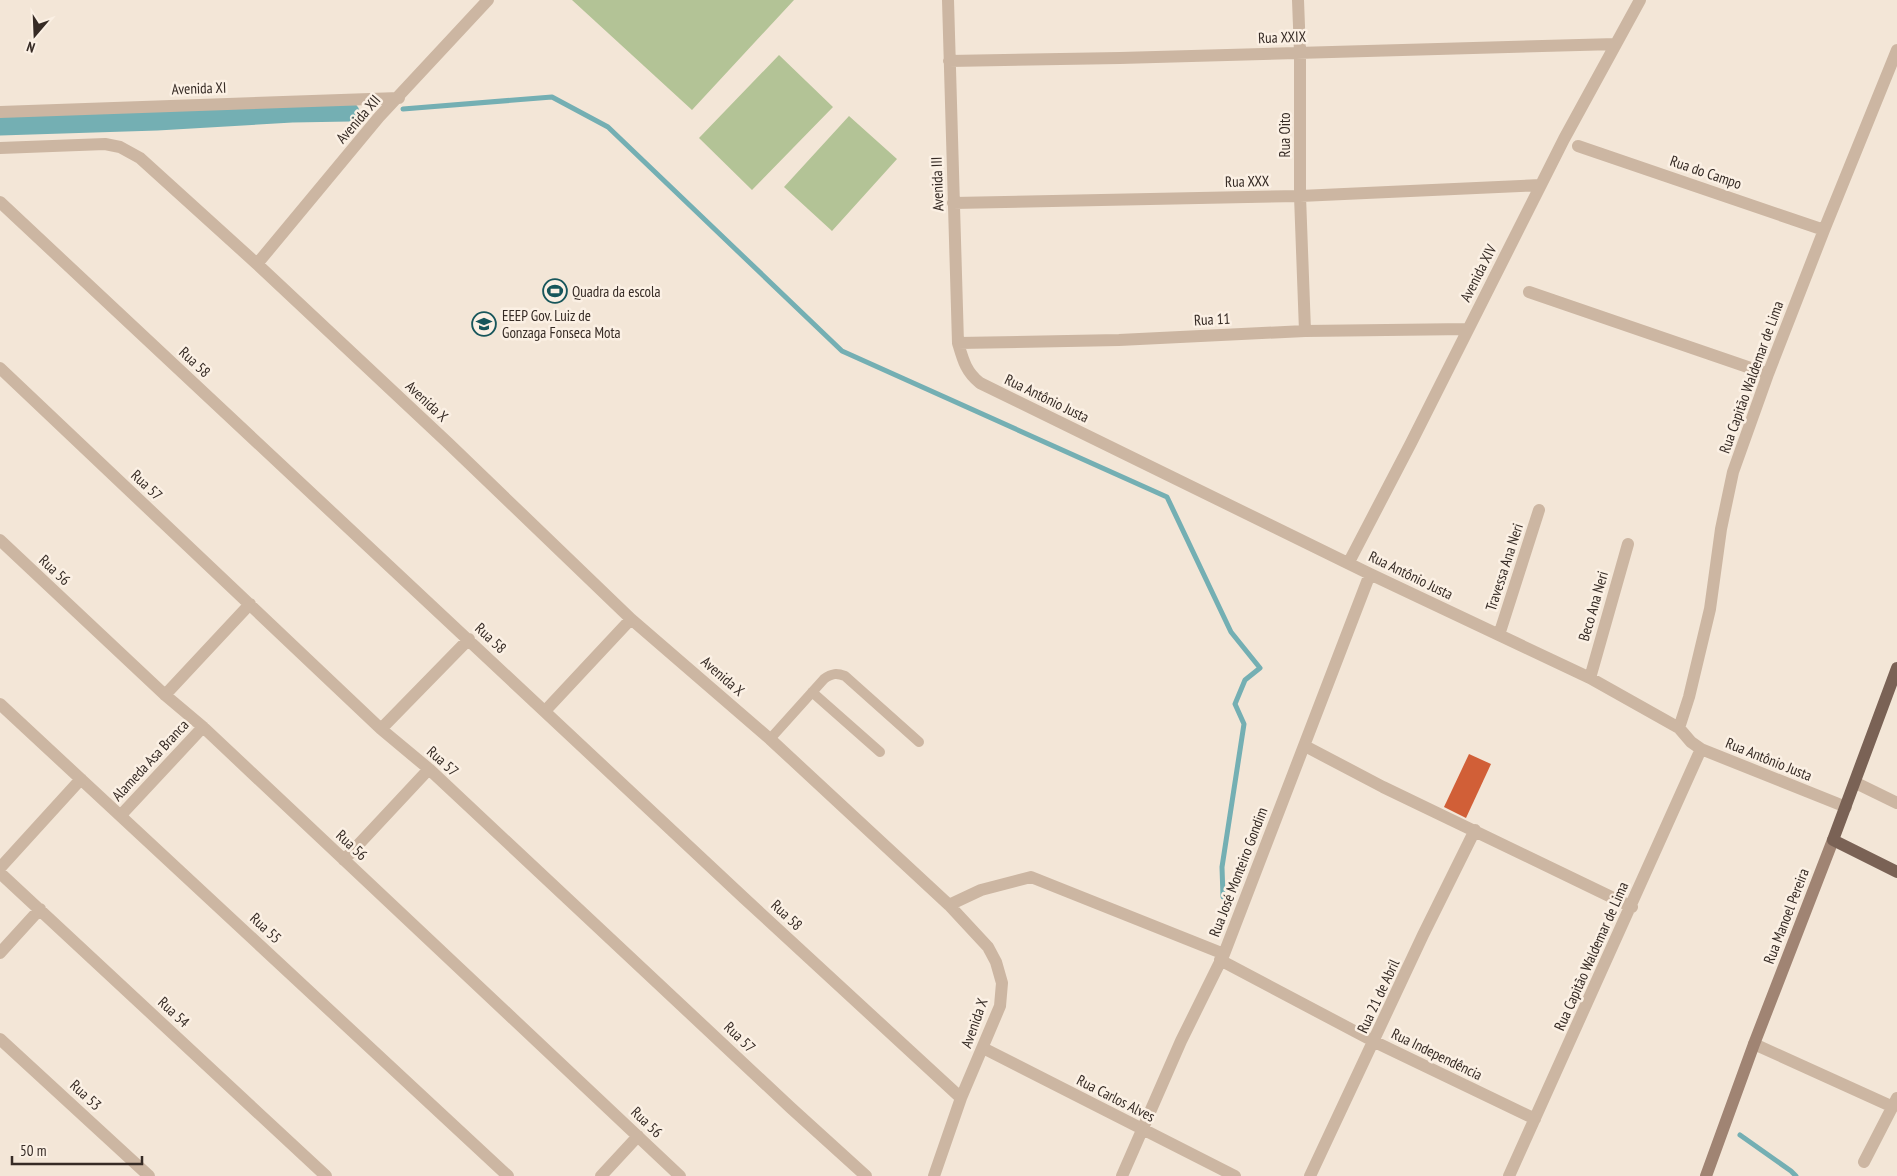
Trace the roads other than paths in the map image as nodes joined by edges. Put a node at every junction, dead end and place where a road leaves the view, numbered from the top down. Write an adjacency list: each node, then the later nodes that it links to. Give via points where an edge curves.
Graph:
1 (488, 0): 9 (street, Avenida XII)
2 (948, 0): 8 (street, Avenida III)
3 (1298, 0): 7 (street, Rua Oito)
4 (1640, 0): 5 (street, Avenida XIV)
5 (1616, 44): 7 (street, Rua XXIX); 13 (street, Avenida XIV)
6 (1897, 50): 17 (street, Rua Capitão Waldemar de Lima)
7 (1300, 53): 8 (street, Rua XXIX); 14 (street, Rua Oito)
8 (949, 61): 16 (street, Avenida III)
9 (399, 98): 10 (street, Avenida XI); 18 (street, Avenida XII, via 379,117)
10 (0, 112)
11 (1578, 146): 17 (street, Rua do Campo)
12 (0, 148): 18 (street, via 105,144 120,147 140,158)
13 (1541, 185): 14 (street, Rua XXX); 20 (street, Avenida XIV)
14 (1300, 196): 16 (street, Rua XXX); 21 (street, Rua Oito)
15 (0, 202): 34 (street, Rua 58)
16 (954, 203): 22 (street, Avenida III)
17 (1824, 230): 25 (street, Rua Capitão Waldemar de Lima)
18 (257, 264): 32 (street, Avenida X)
19 (1529, 292): 25 (street)
20 (1468, 329): 21 (street, Rua 11); 29 (street, Avenida XIV)
21 (1305, 331): 22 (street, Rua 11, via 1119,340)
22 (958, 342): 23 (street, Avenida III)
23 (965, 366): 29 (street, Rua Antônio Justa, via 980,383)
24 (0, 368): 31 (street, Rua 57)
25 (1768, 374): 42 (street, Rua Capitão Waldemar de Lima, via 1733,472 1710,609)
26 (1539, 510): 33 (street, Travessa Ana Neri)
27 (0, 540): 38 (street, Rua 56)
28 (1628, 544): 36 (street, Beco Ana Neri)
29 (1349, 562): 30 (street, Rua Antônio Justa)
30 (1370, 574): 33 (street, Rua Antônio Justa); 46 (street, Rua José Monteiro Gondim)
31 (250, 604): 38 (street); 43 (street, Rua 57)
32 (631, 619): 40 (street); 44 (street, Avenida X)
33 (1499, 635): 36 (street, Rua Antônio Justa)
34 (469, 639): 40 (street, Rua 58); 43 (street)
35 (1897, 668): 51 (main road, Rua Manoel Pereira)
36 (1590, 678): 42 (street, Rua Antônio Justa)
37 (812, 692): 44 (lane); 45 (lane, via 830,675 845,676); 48 (lane)
38 (165, 695): 41 (street, Rua 56)
39 (0, 704): 50 (street, Rua 55)
40 (545, 711): 70 (street, Rua 58)
41 (203, 727): 54 (street, Alameda Asa Branca); 57 (street, Rua 56)
42 (1679, 728): 47 (street, Rua Antônio Justa)
43 (381, 729): 49 (street, Rua 57)
44 (770, 739): 61 (street, Avenida X)
45 (918, 742)
46 (1305, 746): 55 (street); 65 (street, Rua José Monteiro Gondim)
47 (1701, 750): 53 (street, Rua Antônio Justa); 62 (street, Rua Capitão Waldemar de Lima)
48 (880, 752)
49 (429, 770): 57 (street); 81 (street, Rua 57)
50 (81, 779): 54 (street, Rua 55); 58 (street)
51 (1856, 782): 52 (street); 53 (main road, Rua Manoel Pereira)
52 (1897, 803)
53 (1846, 807): 56 (main road, Rua Manoel Pereira)
54 (121, 815): 78 (street, Rua 55)
55 (1475, 830): 62 (street); 67 (street, Rua 21 de Abril)
56 (1833, 840): 59 (main road); 68 (street, Rua Manoel Pereira)
57 (344, 860): 74 (street, Rua 56)
58 (0, 868)
59 (1897, 872)
60 (0, 873): 63 (street, Rua 54)
61 (949, 905): 65 (street, Rua Independência, via 981,890 1031,877); 69 (street, Avenida X, via 988,947 1002,983 1000,1006)
62 (1632, 907): 72 (street, Rua Capitão Waldemar de Lima)
63 (40, 909): 64 (street); 77 (street, Rua 54)
64 (0, 953)
65 (1222, 957): 67 (street, Rua Independência); 73 (street, Rua José Monteiro Gondim)
66 (0, 1039): 76 (street, Rua 53)
67 (1375, 1042): 72 (street, Rua Independência); 85 (street, Rua 21 de Abril)
68 (1754, 1044): 71 (street); 87 (street, Rua Manoel Pereira)
69 (983, 1048): 70 (street, Avenida X); 73 (street, Rua Carlos Alves)
70 (961, 1098): 82 (street, Avenida X)
71 (1895, 1103): 75 (street)
72 (1535, 1119): 86 (street, Rua Capitão Waldemar de Lima)
73 (1143, 1129): 83 (street, Rua José Monteiro Gondim); 84 (street, Rua Carlos Alves)
74 (638, 1136): 79 (street); 80 (street, Rua 56)
75 (1864, 1162)
76 (149, 1176)
77 (326, 1176)
78 (508, 1176)
79 (601, 1176)
80 (680, 1176)
81 (866, 1176)
82 (934, 1176)
83 (1122, 1176)
84 (1235, 1176)
85 (1310, 1176)
86 (1509, 1176)
87 (1706, 1176)

